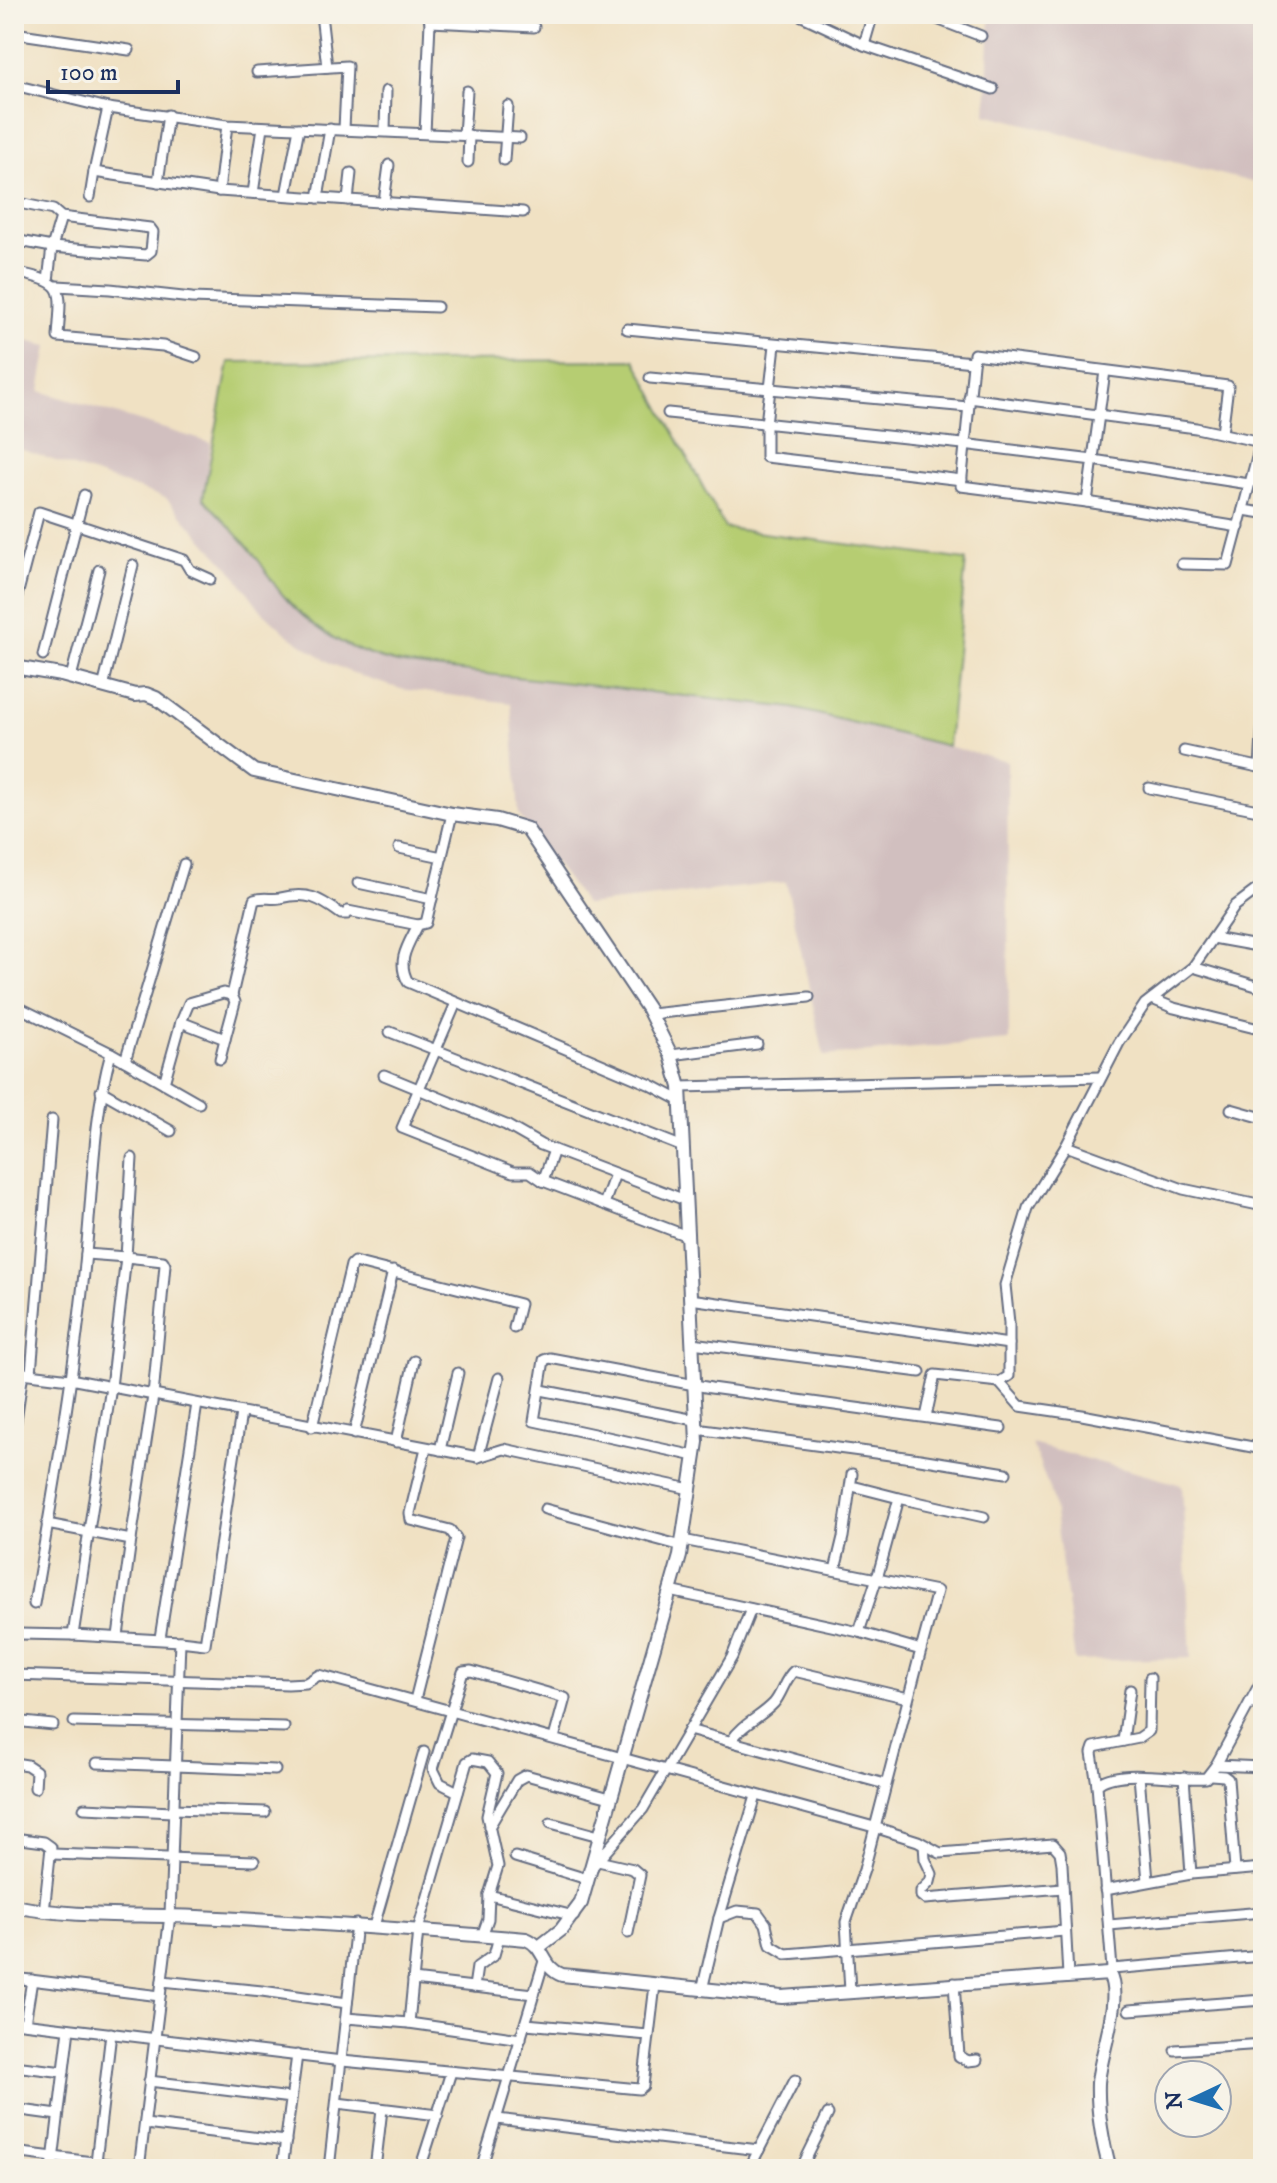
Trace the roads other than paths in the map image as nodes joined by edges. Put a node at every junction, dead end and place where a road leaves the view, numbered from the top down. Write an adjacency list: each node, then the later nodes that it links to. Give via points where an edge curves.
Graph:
1 (321, 14): 11 (street)
2 (873, 14): 9 (street)
3 (924, 14): 8 (street)
4 (800, 15): 9 (street)
5 (429, 18): 6 (street); 26 (street)
6 (534, 27)
7 (14, 33): 10 (street)
8 (981, 36)
9 (864, 45): 14 (street)
10 (129, 50)
11 (327, 67): 12 (street); 24 (street, via 347,66)
12 (257, 72)
13 (14, 85): 18 (street)
14 (993, 89)
15 (386, 91): 25 (street)
16 (467, 91): 27 (street)
17 (508, 106): 28 (street)
18 (108, 108): 19 (street); 33 (street)
19 (168, 115): 20 (street); 35 (street)
20 (227, 125): 21 (street); 36 (street)
21 (263, 127): 22 (street); 37 (street)
22 (299, 128): 23 (street); 38 (street)
23 (330, 129): 24 (street); 40 (street)
24 (344, 129): 25 (street)
25 (385, 131): 26 (street)
26 (425, 133): 27 (street)
27 (467, 135): 28 (street); 31 (street)
28 (506, 137): 29 (street); 30 (street)
29 (520, 138)
30 (504, 160)
31 (468, 162)
32 (389, 165): 43 (street)
33 (94, 172): 35 (street); 39 (street)
34 (351, 173): 41 (street)
35 (158, 182): 36 (street)
36 (219, 191): 37 (street)
37 (253, 193): 38 (street)
38 (286, 195): 40 (street)
39 (90, 197)
40 (318, 198): 41 (street)
41 (348, 200): 43 (street)
42 (14, 202): 45 (street, via 53,210)
43 (384, 202): 44 (street)
44 (523, 212)
45 (61, 217): 47 (street); 47 (street, via 150,228 151,251 146,255)
46 (14, 240): 47 (street)
47 (52, 247): 49 (street)
48 (14, 272): 49 (street)
49 (52, 284): 50 (street, via 192,298); 53 (street, via 62,295 58,337 163,346)
50 (437, 307)
51 (627, 329): 52 (street)
52 (775, 345): 54 (street); 57 (street)
53 (196, 357)
54 (973, 362): 55 (street, via 974,354); 58 (street)
55 (1105, 371): 60 (street); 62 (street, via 1228,386)
56 (650, 378): 57 (street)
57 (770, 390): 58 (street); 61 (street)
58 (968, 403): 60 (street); 63 (street)
59 (668, 413): 61 (street)
60 (1099, 415): 62 (street); 64 (street)
61 (766, 424): 63 (street); 65 (street, via 766,457)
62 (1222, 433): 66 (street, via 1261,442)
63 (963, 444): 64 (street); 65 (street)
64 (1093, 460): 66 (street); 68 (street)
65 (962, 480): 68 (street, via 961,486)
66 (1249, 484): 69 (street)
67 (84, 495): 71 (street)
68 (1087, 502): 72 (street)
69 (1243, 510): 70 (street); 72 (street)
70 (1263, 513)
71 (76, 525): 76 (street, via 184,560 190,570); 77 (street, via 39,512); 78 (street)
72 (1239, 527): 73 (street, via 1228,565)
73 (1182, 564)
74 (133, 565): 81 (street)
75 (99, 570): 80 (street)
76 (210, 579)
77 (14, 607)
78 (43, 655)
79 (15, 670): 80 (street)
80 (71, 677): 81 (street)
81 (103, 687): 87 (street, via 156,698 254,771)
82 (1263, 720): 84 (street)
83 (1184, 751): 84 (street)
84 (1262, 768)
85 (1149, 788): 86 (street)
86 (1263, 811)
87 (452, 814): 89 (street); 104 (street, via 527,829)
88 (399, 848): 89 (street)
89 (442, 857): 93 (street)
90 (184, 864): 114 (street)
91 (358, 883): 93 (street)
92 (1263, 885): 95 (street, via 1235,906)
93 (432, 899): 94 (street, via 426,923)
94 (418, 925): 99 (street, via 341,914 298,894 261,897 254,900); 102 (street, via 401,971 408,982)
95 (1213, 938): 96 (street); 97 (street)
96 (1263, 947)
97 (1193, 967): 98 (street); 101 (street)
98 (1263, 988)
99 (232, 995): 105 (street, via 189,1003); 108 (street, via 235,1002)
100 (809, 997): 104 (street)
101 (1152, 999): 106 (street); 116 (street)
102 (456, 1003): 110 (street); 120 (street)
103 (14, 1005): 111 (street)
104 (651, 1014): 112 (street)
105 (181, 1022): 108 (street); 117 (street)
106 (1263, 1030)
107 (390, 1032): 110 (street)
108 (225, 1039): 113 (street)
109 (757, 1044): 112 (street)
110 (435, 1049): 118 (street); 127 (street)
111 (111, 1053): 114 (street); 119 (street)
112 (671, 1055): 120 (street)
113 (220, 1059)
114 (125, 1061): 117 (street)
115 (384, 1075): 118 (street)
116 (1101, 1077): 120 (street); 126 (street)
117 (164, 1083): 121 (street)
118 (419, 1090): 128 (street); 131 (street, via 402,1128)
119 (101, 1091): 125 (street); 136 (street)
120 (681, 1094): 127 (street)
121 (199, 1103)
122 (1231, 1109): 123 (street)
123 (1263, 1118)
124 (52, 1120): 144 (street)
125 (171, 1131)
126 (1066, 1146): 134 (street, via 1183,1189); 142 (street, via 1028,1208 1005,1285)
127 (683, 1147): 132 (street)
128 (554, 1150): 130 (street); 131 (street)
129 (132, 1158): 137 (street)
130 (615, 1174): 132 (street); 133 (street)
131 (543, 1181): 133 (street)
132 (685, 1200): 135 (street)
133 (604, 1204): 135 (street)
134 (1263, 1206)
135 (687, 1236): 139 (street)
136 (86, 1254): 137 (street); 148 (street)
137 (126, 1257): 151 (street); 153 (street, via 165,1265)
138 (393, 1271): 140 (street, via 520,1304); 158 (street, via 359,1262 351,1265); 161 (street)
139 (690, 1299): 141 (street); 142 (street)
140 (514, 1328)
141 (692, 1343): 145 (street); 150 (street)
142 (1009, 1344): 149 (street, via 1009,1376)
143 (414, 1361): 162 (street)
144 (23, 1372): 148 (street); 160 (street)
145 (920, 1372)
146 (458, 1373): 165 (street)
147 (499, 1378): 167 (street)
148 (70, 1379): 151 (street); 175 (street)
149 (999, 1382): 156 (street, via 935,1375); 164 (street, via 1020,1406)
150 (694, 1384): 152 (street, via 550,1358 544,1360); 156 (street); 157 (street)
151 (111, 1387): 153 (street); 176 (street)
152 (541, 1390): 157 (street); 166 (street, via 534,1421)
153 (153, 1396): 154 (street); 177 (street)
154 (197, 1404): 155 (street); 188 (street)
155 (241, 1413): 158 (street); 189 (street, via 205,1644)
156 (926, 1417): 159 (street)
157 (696, 1424): 166 (street); 168 (street)
158 (312, 1427): 161 (street)
159 (1001, 1428)
160 (14, 1434)
161 (354, 1434): 162 (street)
162 (396, 1442): 163 (street)
163 (426, 1448): 165 (street); 197 (street, via 411,1520 450,1530 456,1538)
164 (1263, 1449)
165 (440, 1450): 167 (street)
166 (695, 1456): 171 (street)
167 (478, 1457): 171 (street, via 504,1449)
168 (1006, 1473)
169 (852, 1474): 179 (street)
170 (856, 1487): 172 (street)
171 (690, 1489): 178 (street)
172 (899, 1498): 174 (street); 180 (street)
173 (545, 1509): 178 (street)
174 (984, 1517)
175 (47, 1524): 176 (street); 182 (street)
176 (89, 1533): 177 (street); 186 (street)
177 (131, 1540): 187 (street)
178 (682, 1543): 179 (street); 181 (street)
179 (835, 1570): 180 (street)
180 (877, 1579): 184 (street); 190 (street, via 937,1591)
181 (670, 1591): 183 (street); 211 (street)
182 (34, 1604)
183 (751, 1609): 184 (street); 206 (street, via 732,1657)
184 (859, 1632): 190 (street)
185 (19, 1634): 186 (street)
186 (73, 1635): 187 (street)
187 (118, 1636): 188 (street)
188 (160, 1638): 189 (street)
189 (180, 1641): 194 (street)
190 (921, 1650): 196 (street)
191 (14, 1675): 194 (street)
192 (1150, 1678): 209 (street, via 1149,1731)
193 (1263, 1678): 199 (street)
194 (177, 1680): 197 (street, via 300,1683 319,1675); 203 (street)
195 (1130, 1690): 209 (street)
196 (908, 1698): 208 (street, via 794,1671 774,1702 754,1722 742,1725); 222 (street)
197 (415, 1700): 200 (street)
198 (1263, 1702): 199 (street)
199 (1250, 1703): 214 (street)
200 (449, 1709): 207 (street); 207 (street, via 460,1676 471,1671 565,1698); 225 (street, via 433,1769 440,1783)
201 (14, 1721): 204 (street)
202 (74, 1722): 203 (street)
203 (176, 1724): 205 (street); 215 (street)
204 (53, 1725)
205 (284, 1727)
206 (689, 1730): 208 (street); 218 (street)
207 (554, 1738): 211 (street)
208 (732, 1740): 222 (street)
209 (1123, 1741): 223 (street, via 1093,1749)
210 (424, 1752): 257 (street)
211 (622, 1757): 218 (street); 227 (street)
212 (14, 1763): 224 (street, via 36,1771)
213 (97, 1763): 215 (street)
214 (1216, 1765): 216 (street); 219 (street)
215 (174, 1767): 217 (street); 229 (street)
216 (1263, 1767)
217 (275, 1770)
218 (665, 1770): 226 (street); 242 (street, via 643,1809)
219 (1211, 1775): 221 (street); 243 (street, via 1228,1779)
220 (1139, 1776): 221 (street); 223 (street, via 1105,1779); 245 (street)
221 (1184, 1777): 244 (street)
222 (885, 1784): 232 (street)
223 (1097, 1785): 247 (street)
224 (35, 1788)
225 (458, 1792): 233 (street, via 469,1760 496,1768); 258 (street)
226 (756, 1796): 232 (street); 254 (street)
227 (610, 1798): 233 (street, via 526,1775 517,1780); 234 (street)
228 (84, 1808): 229 (street)
229 (173, 1810): 230 (street); 239 (street)
230 (265, 1812)
231 (551, 1823): 234 (street)
232 (874, 1827): 236 (street); 264 (street, via 846,1922)
233 (489, 1828): 248 (street, via 498,1866)
234 (599, 1836): 242 (street)
235 (14, 1838): 237 (street, via 50,1844)
236 (924, 1845): 246 (street, via 940,1853 1053,1844 1060,1852); 246 (street, via 932,1874 921,1891 925,1899)
237 (52, 1854): 239 (street); 250 (street)
238 (515, 1857): 242 (street)
239 (172, 1859): 240 (street); 252 (street)
240 (254, 1861)
241 (1263, 1868): 243 (street)
242 (592, 1870): 253 (street); 260 (street, via 633,1869 640,1875)
243 (1235, 1870): 244 (street)
244 (1191, 1874): 245 (street)
245 (1148, 1881): 247 (street)
246 (1063, 1888): 259 (street)
247 (1105, 1890): 256 (street)
248 (489, 1895): 253 (street); 261 (street)
249 (14, 1906): 250 (street)
250 (44, 1912): 252 (street)
251 (1263, 1912): 256 (street)
252 (170, 1915): 255 (street); 272 (street)
253 (574, 1916): 263 (street)
254 (719, 1918): 264 (street, via 737,1911 758,1913 771,1945 786,1954); 276 (street)
255 (356, 1924): 257 (street); 281 (street)
256 (1109, 1925): 267 (street)
257 (374, 1926): 258 (street)
258 (418, 1930): 261 (street); 271 (street)
259 (1065, 1931): 264 (street); 268 (street)
260 (628, 1933)
261 (482, 1936): 262 (street)
262 (499, 1937): 263 (street, via 526,1939); 275 (street, via 494,1955 477,1967)
263 (539, 1947): 266 (street)
264 (847, 1949): 277 (street)
265 (1263, 1956): 267 (street)
266 (544, 1961): 274 (street, via 562,1975); 278 (street)
267 (1110, 1971): 268 (street); 327 (street, via 1112,2006 1098,2106)
268 (1068, 1976): 273 (street)
269 (14, 1978): 270 (street)
270 (32, 1980): 279 (street); 284 (street)
271 (413, 1980): 275 (street); 285 (street)
272 (162, 1981): 279 (street); 281 (street)
273 (954, 1983): 277 (street); 295 (street, via 959,2056)
274 (655, 1985): 276 (street); 289 (street)
275 (474, 1987): 278 (street)
276 (702, 1990): 277 (street, via 782,1997)
277 (850, 1991)
278 (534, 1994): 286 (street)
279 (160, 1996): 290 (street)
280 (1263, 2000): 282 (street)
281 (347, 2003): 283 (street)
282 (1129, 2010)
283 (346, 2018): 285 (street); 296 (street)
284 (20, 2023): 287 (street)
285 (409, 2023): 291 (street)
286 (526, 2024): 289 (street); 291 (street)
287 (69, 2029): 288 (street); 298 (street)
288 (111, 2033): 290 (street); 316 (street)
289 (648, 2035): 300 (street, via 639,2089)
290 (155, 2038): 294 (street); 302 (street)
291 (521, 2039): 300 (street)
292 (1263, 2044): 293 (street)
293 (1175, 2050)
294 (297, 2055): 296 (street); 303 (street)
295 (977, 2060)
296 (342, 2061): 299 (street); 304 (street)
297 (14, 2066): 298 (street)
298 (64, 2072): 308 (street)
299 (451, 2072): 300 (street); 309 (street)
300 (510, 2078): 310 (street)
301 (795, 2080): 313 (street)
302 (149, 2081): 303 (street); 311 (street)
303 (291, 2098): 312 (street)
304 (337, 2103): 306 (street); 321 (street)
305 (14, 2109): 308 (street)
306 (382, 2109): 309 (street); 322 (street)
307 (828, 2114): 326 (street)
308 (58, 2115): 315 (street)
309 (438, 2115): 323 (street)
310 (497, 2119): 313 (street); 324 (street)
311 (145, 2124): 312 (street); 318 (street)
312 (286, 2141): 320 (street)
313 (759, 2150): 325 (street)
314 (14, 2152): 315 (street)
315 (53, 2157): 316 (street); 317 (street)
316 (96, 2162): 318 (street)
317 (52, 2169)
318 (139, 2169): 319 (street)
319 (147, 2169)
320 (282, 2169)
321 (329, 2169)
322 (375, 2169)
323 (420, 2169)
324 (481, 2169)
325 (749, 2169)
326 (801, 2169)
327 (1110, 2169)

